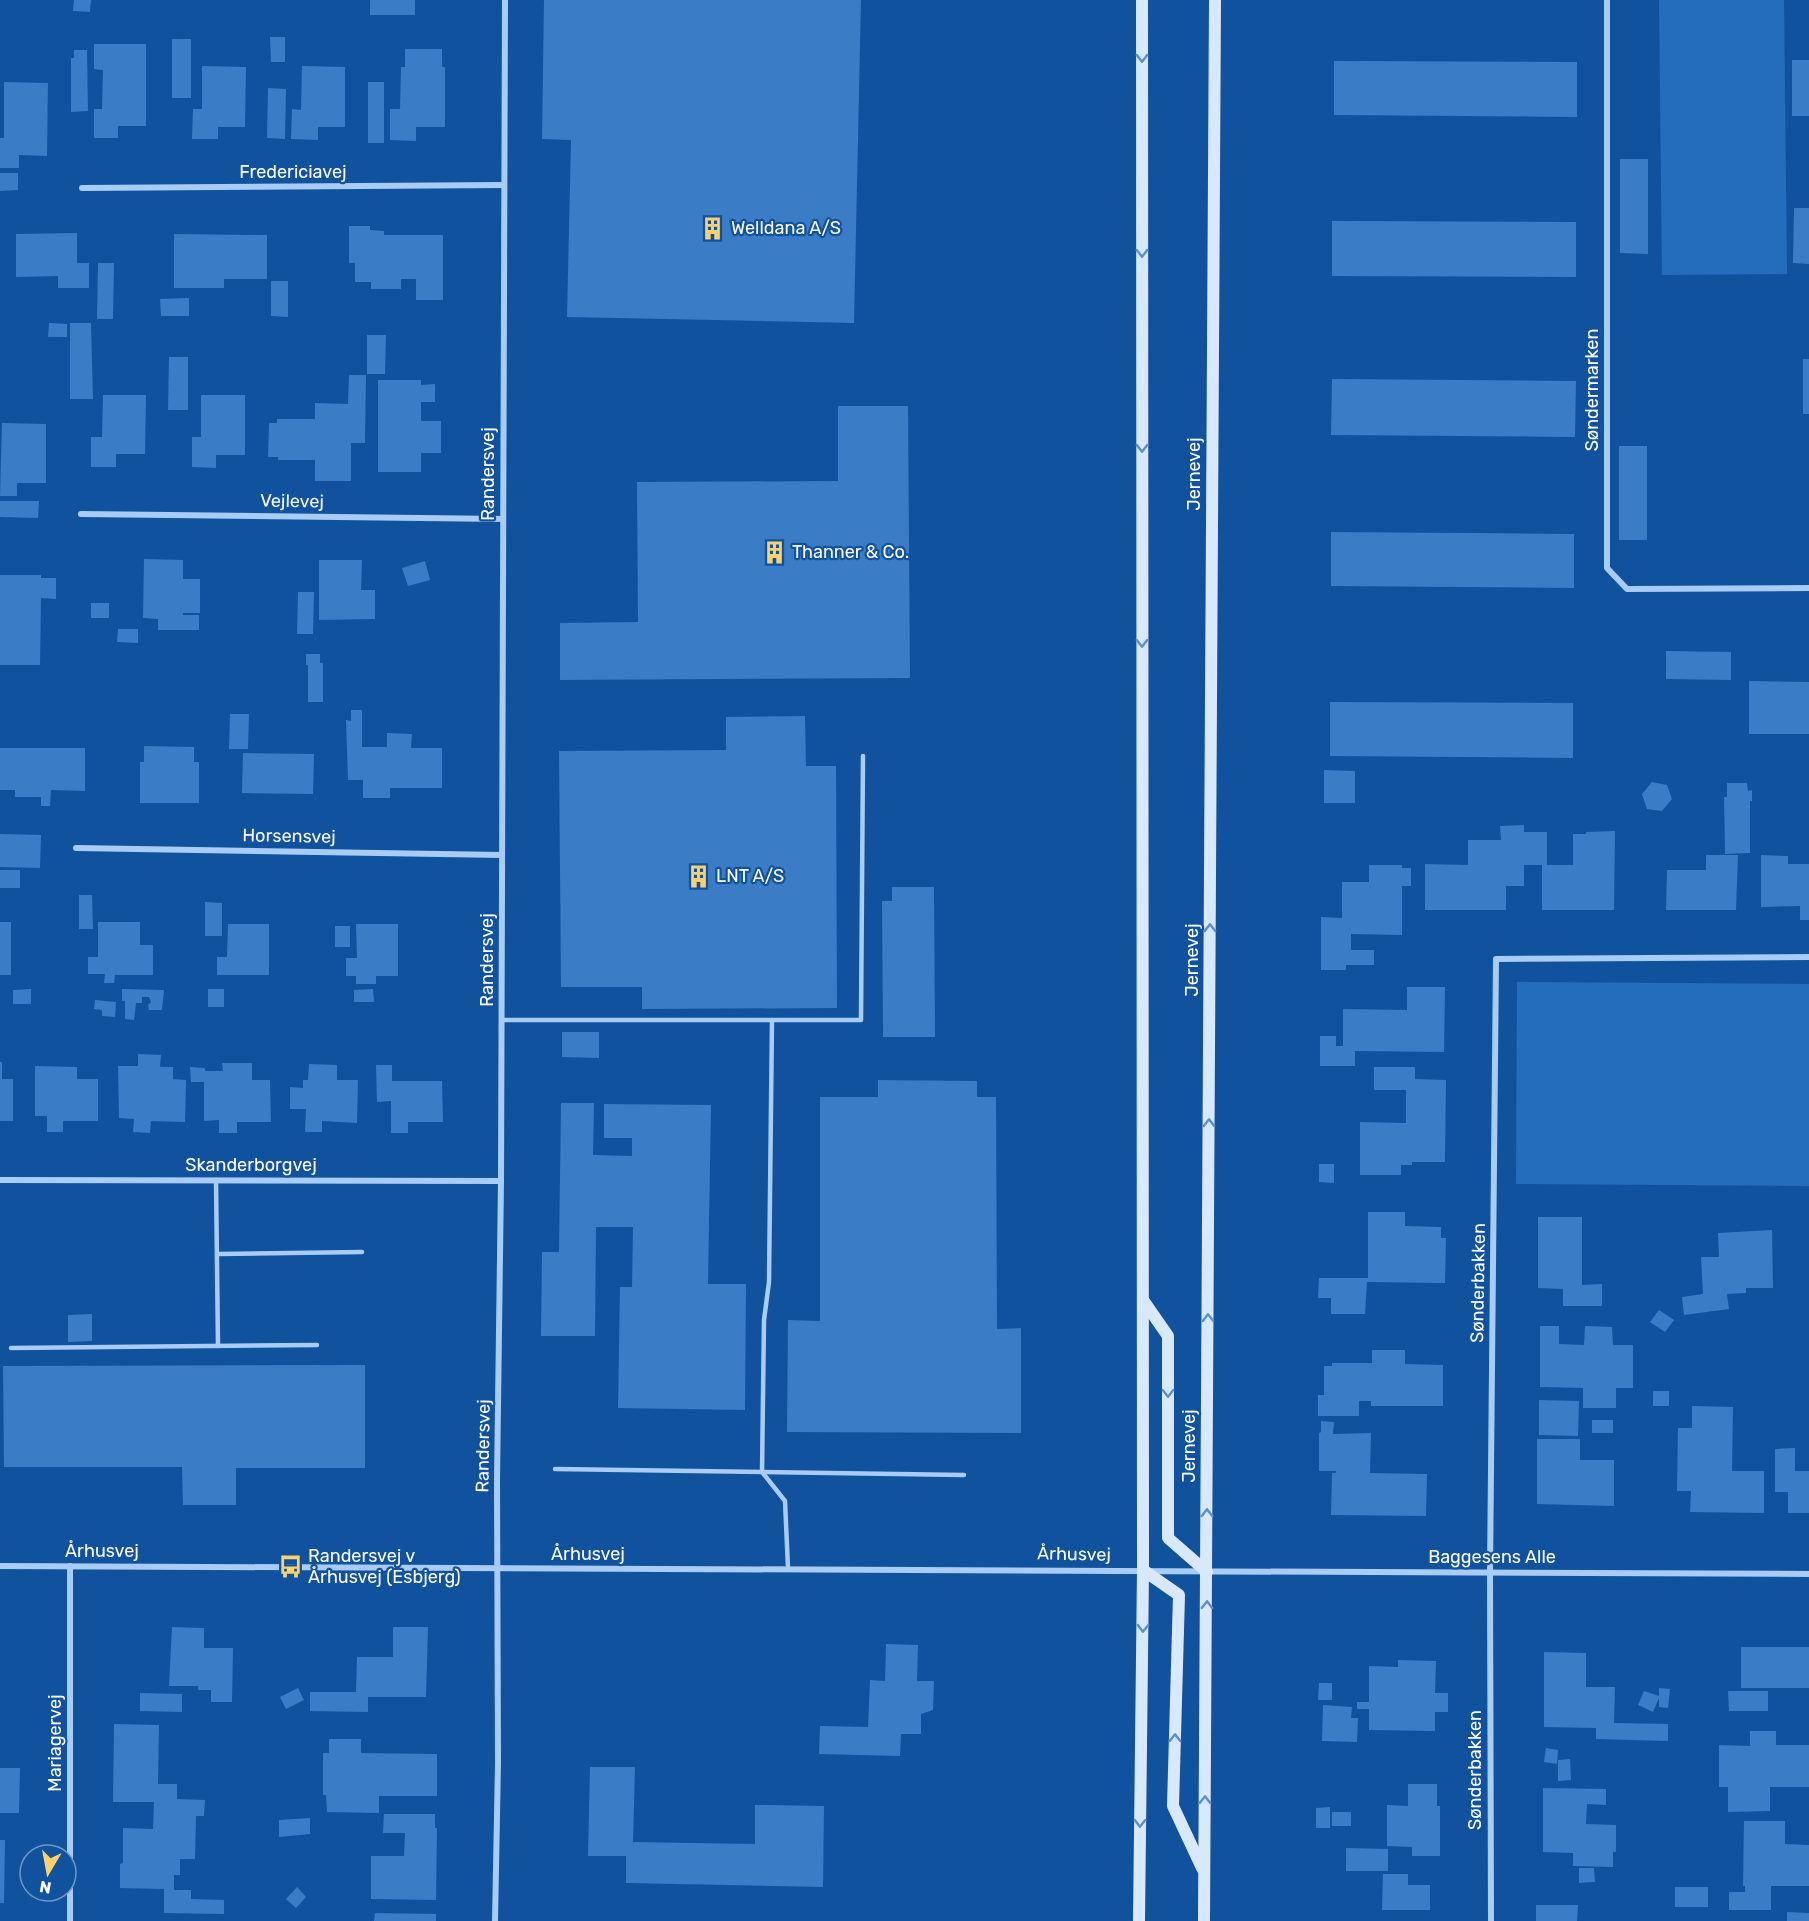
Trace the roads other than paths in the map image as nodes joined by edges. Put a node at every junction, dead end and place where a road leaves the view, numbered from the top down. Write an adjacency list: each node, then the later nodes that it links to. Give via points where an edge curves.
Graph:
1 (505, 0): 5 (street, Randersvej)
2 (1142, 0): 21 (main road, one-way to 21)
3 (1215, 0): 34 (main road, Jernevej, one-way to 3)
4 (1607, 0): 9 (street, Søndermarken, via 1607,568 1627,589)
5 (504, 185): 6 (street, Fredericiavej); 8 (street, Randersvej)
6 (82, 188)
7 (81, 514): 8 (street, Vejlevej)
8 (503, 519): 12 (street, Randersvej)
9 (1809, 588)
10 (863, 756): 15 (lane, via 861,1020)
11 (76, 848): 12 (street, Horsensvej)
12 (502, 855): 14 (street, Randersvej)
13 (1809, 957): 35 (street, Sønderbakken, via 1496,959)
14 (502, 1020): 15 (lane); 18 (street, Randersvej)
15 (772, 1020): 26 (lane)
16 (0, 1180): 17 (street, Skanderborgvej)
17 (216, 1180): 18 (street, Skanderborgvej); 20 (lane)
18 (501, 1181): 31 (street, Randersvej)
19 (362, 1252): 20 (lane)
20 (217, 1254): 23 (lane)
21 (1143, 1300): 32 (main road); 34 (main road, one-way to 34, via 1168,1336 1167,1538)
22 (317, 1345): 23 (lane)
23 (218, 1346): 24 (lane)
24 (11, 1348)
25 (555, 1469): 26 (lane)
26 (762, 1472): 27 (lane); 30 (lane, via 785,1501)
27 (964, 1475)
28 (0, 1566): 29 (street, Århusvej)
29 (70, 1566): 31 (street, Århusvej); 38 (street, Mariagervej)
30 (788, 1568): 31 (street, Århusvej); 32 (street, Århusvej)
31 (498, 1569): 39 (street, Randersvej)
32 (1143, 1570): 33 (street, Århusvej); 37 (main road, one-way to 32, via 1173,1806 1179,1595); 40 (main road, one-way to 40)
33 (1175, 1571): 34 (street, Baggesens Alle)
34 (1207, 1572): 35 (street, Baggesens Alle); 37 (main road, Jernevej, one-way to 34)
35 (1490, 1572): 36 (street, Baggesens Alle); 42 (street, Sønderbakken)
36 (1809, 1574)
37 (1204, 1873): 41 (main road, Jernevej)
38 (70, 1921)
39 (495, 1921)
40 (1139, 1921)
41 (1204, 1921)
42 (1491, 1921)

